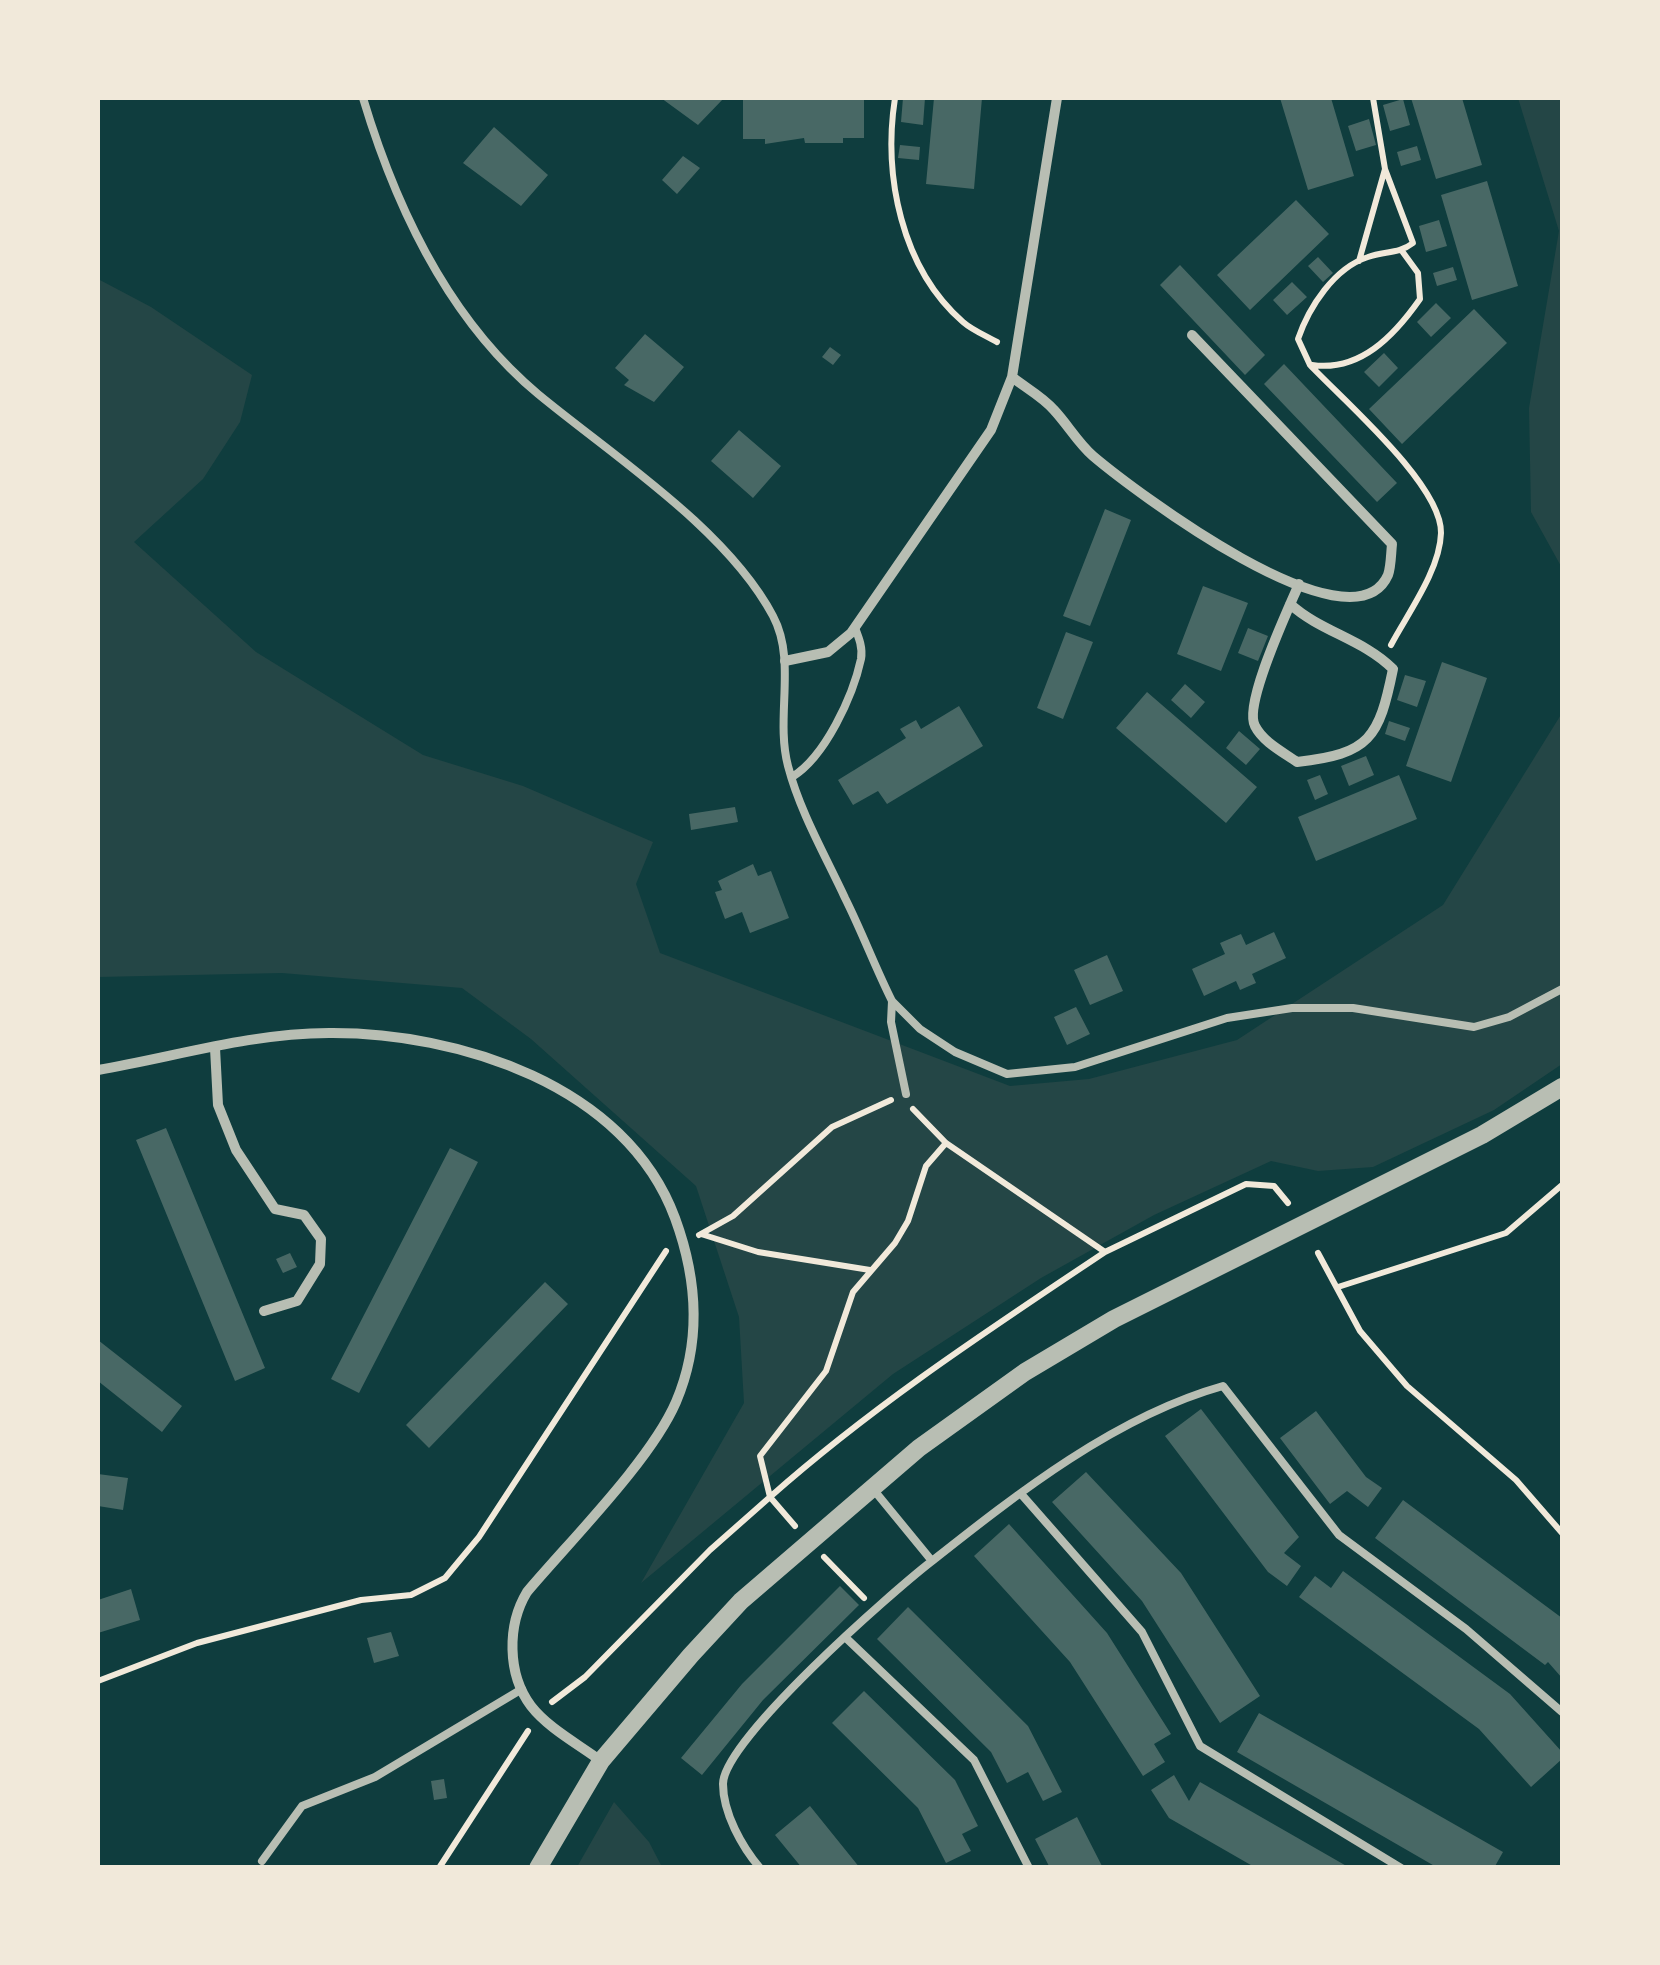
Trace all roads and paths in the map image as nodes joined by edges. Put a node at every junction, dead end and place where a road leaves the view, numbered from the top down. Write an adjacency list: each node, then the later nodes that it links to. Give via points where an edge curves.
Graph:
1 (363, 98): 16 (lane, via 402,204 454,302 535,392 639,473 745,575 774,618)
2 (895, 98): 9 (path, via 892,194 912,243 963,322)
3 (1057, 98): 9 (street)
4 (1373, 98): 5 (path)
5 (1385, 169): 6 (path, via 1413,242); 7 (path)
6 (1402, 252): 7 (path); 10 (path, via 1418,273 1420,299 1403,323 1349,366)
7 (1359, 261): 10 (path, via 1345,268 1304,322 1298,340)
8 (1192, 335): 12 (street, via 1392,544 1388,576 1370,594 1344,598)
9 (1018, 355): 11 (street)
10 (1310, 365): 15 (path, via 1407,468 1440,521 1436,554)
11 (1012, 377): 12 (street, via 1152,504); 14 (street, via 991,430)
12 (1298, 584): 13 (street)
13 (1290, 604): 15 (street, via 1310,622); 15 (street, via 1251,712 1255,727 1297,762 1332,758 1370,739 1393,668)
14 (855, 628): 16 (street, via 828,652); 17 (lane, via 862,656 854,680 818,751)
15 (1383, 659)
16 (785, 661): 17 (lane, via 782,710)
17 (792, 776): 19 (lane)
18 (1562, 988): 19 (lane, via 1474,1027 1353,1008 1292,1008 1227,1018 1076,1067 1007,1074 955,1052)
19 (892, 1002): 23 (lane)
20 (216, 1048): 21 (street); 28 (street, via 326,1033 385,1035 467,1050 526,1073 578,1100 618,1135 654,1175); 33 (street, via 218,1105 236,1150 275,1209 304,1215 321,1239 320,1264 297,1300)
21 (98, 1070)
22 (1562, 1087): 34 (street, via 1482,1135 1114,1320 1025,1372)
23 (906, 1094): 24 (path); 27 (path, via 832,1127 734,1216)
24 (946, 1144): 29 (path); 31 (path, via 926,1166 896,1242)
25 (1562, 1185): 32 (path, via 1506,1233)
26 (1288, 1203): 29 (path, via 1274,1186 1246,1184)
27 (701, 1234): 28 (path); 31 (path, via 758,1252)
28 (683, 1240): 40 (path, via 666,1251 479,1537 445,1578 411,1594 361,1600 197,1643); 41 (street, via 695,1296 690,1360 676,1402 656,1437 516,1610 514,1660)
29 (1106, 1252): 35 (path, via 874,1409)
30 (1318, 1253): 32 (path)
31 (870, 1270): 35 (path, via 852,1292 826,1371 760,1456)
32 (1338, 1286): 37 (path, via 1360,1330 1407,1386 1516,1480)
33 (264, 1311)
34 (870, 1486): 38 (lane); 44 (street, via 741,1601)
35 (770, 1496): 43 (path)
36 (1022, 1496): 38 (lane); 42 (lane, via 1107,1439 1185,1397 1223,1386 1339,1536 1466,1629); 50 (lane, via 1142,1632 1200,1746)
37 (1562, 1533)
38 (932, 1560): 39 (lane)
39 (845, 1638): 48 (lane, via 744,1740 723,1781 730,1816); 49 (lane, via 974,1760)
40 (98, 1681)
41 (522, 1688): 43 (street); 45 (lane, via 375,1776 302,1806)
42 (1562, 1712)
43 (540, 1716): 44 (street); 46 (path)
44 (600, 1761): 47 (street)
45 (262, 1861)
46 (438, 1868)
47 (538, 1868)
48 (760, 1868)
49 (1029, 1868)
50 (1401, 1868)

